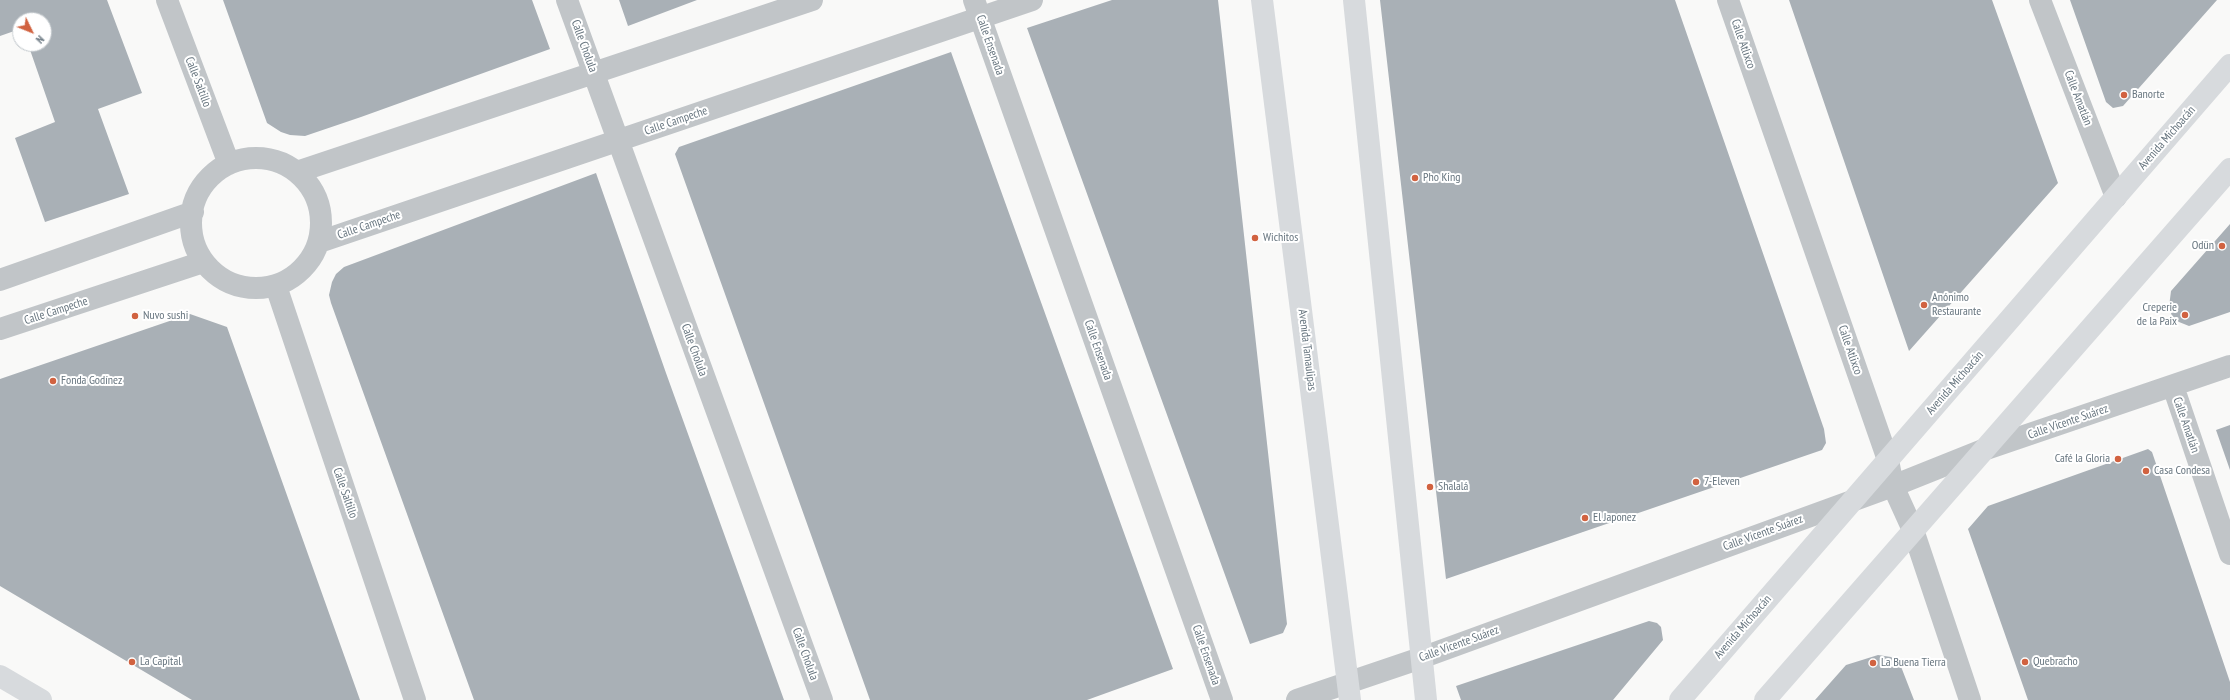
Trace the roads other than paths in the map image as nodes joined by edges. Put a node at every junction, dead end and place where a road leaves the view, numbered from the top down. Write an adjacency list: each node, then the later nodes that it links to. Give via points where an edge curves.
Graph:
1 (167, 0): 13 (street, Calle Saltillo)
2 (567, 0): 11 (street, Calle Cholula)
3 (812, 0): 11 (street)
4 (1032, 0): 9 (street, Calle Campeche)
5 (1262, 0): 33 (street, Avenida Tamaulipas)
6 (1354, 0): 31 (street)
7 (1728, 0): 26 (street, Calle Atlixco)
8 (2040, 0): 16 (street, Calle Amatlán)
9 (978, 9): 12 (street, Calle Campeche); 37 (street, Calle Ensenada)
10 (2230, 65): 16 (street, Avenida Michoacán)
11 (594, 73): 12 (street, Calle Cholula); 15 (street)
12 (618, 141): 18 (street, Calle Campeche); 36 (street, Calle Cholula)
13 (229, 164): 15 (street, via 246,159 264,159 282,163); 17 (street, via 212,176 199,193)
14 (2230, 169): 25 (street)
15 (297, 172): 18 (street, via 310,186 319,204 322,222)
16 (2116, 197): 26 (street, Avenida Michoacán)
17 (193, 212): 19 (street, via 192,229); 20 (street)
18 (319, 242): 21 (street, via 309,261 294,276)
19 (203, 262): 21 (street, via 218,276 236,285 256,288); 22 (street, Calle Campeche)
20 (0, 280)
21 (276, 286): 35 (street, Calle Saltillo)
22 (0, 329)
23 (2230, 366): 24 (street, Calle Vicente Suárez)
24 (2173, 386): 25 (street, Calle Vicente Suárez); 30 (street, Calle Amatlán)
25 (1983, 450): 27 (street, Calle Vicente Suárez); 29 (street)
26 (1888, 460): 27 (street, Calle Atlixco); 28 (street, Avenida Michoacán)
27 (1893, 486): 28 (street, Calle Vicente Suárez); 29 (street, Calle Atlixco)
28 (1853, 500): 31 (street, Calle Vicente Suárez); 40 (street, Avenida Michoacán)
29 (1913, 530): 41 (street); 42 (street, Calle Atlixco)
30 (2230, 554)
31 (1421, 658): 33 (street, Calle Vicente Suárez); 39 (street)
32 (0, 676): 34 (street)
33 (1350, 692): 38 (street, Calle Vicente Suárez)
34 (41, 700)
35 (415, 700)
36 (822, 700)
37 (1222, 700)
38 (1297, 700)
39 (1426, 700)
40 (1680, 700)
41 (1765, 700)
42 (1970, 700)

